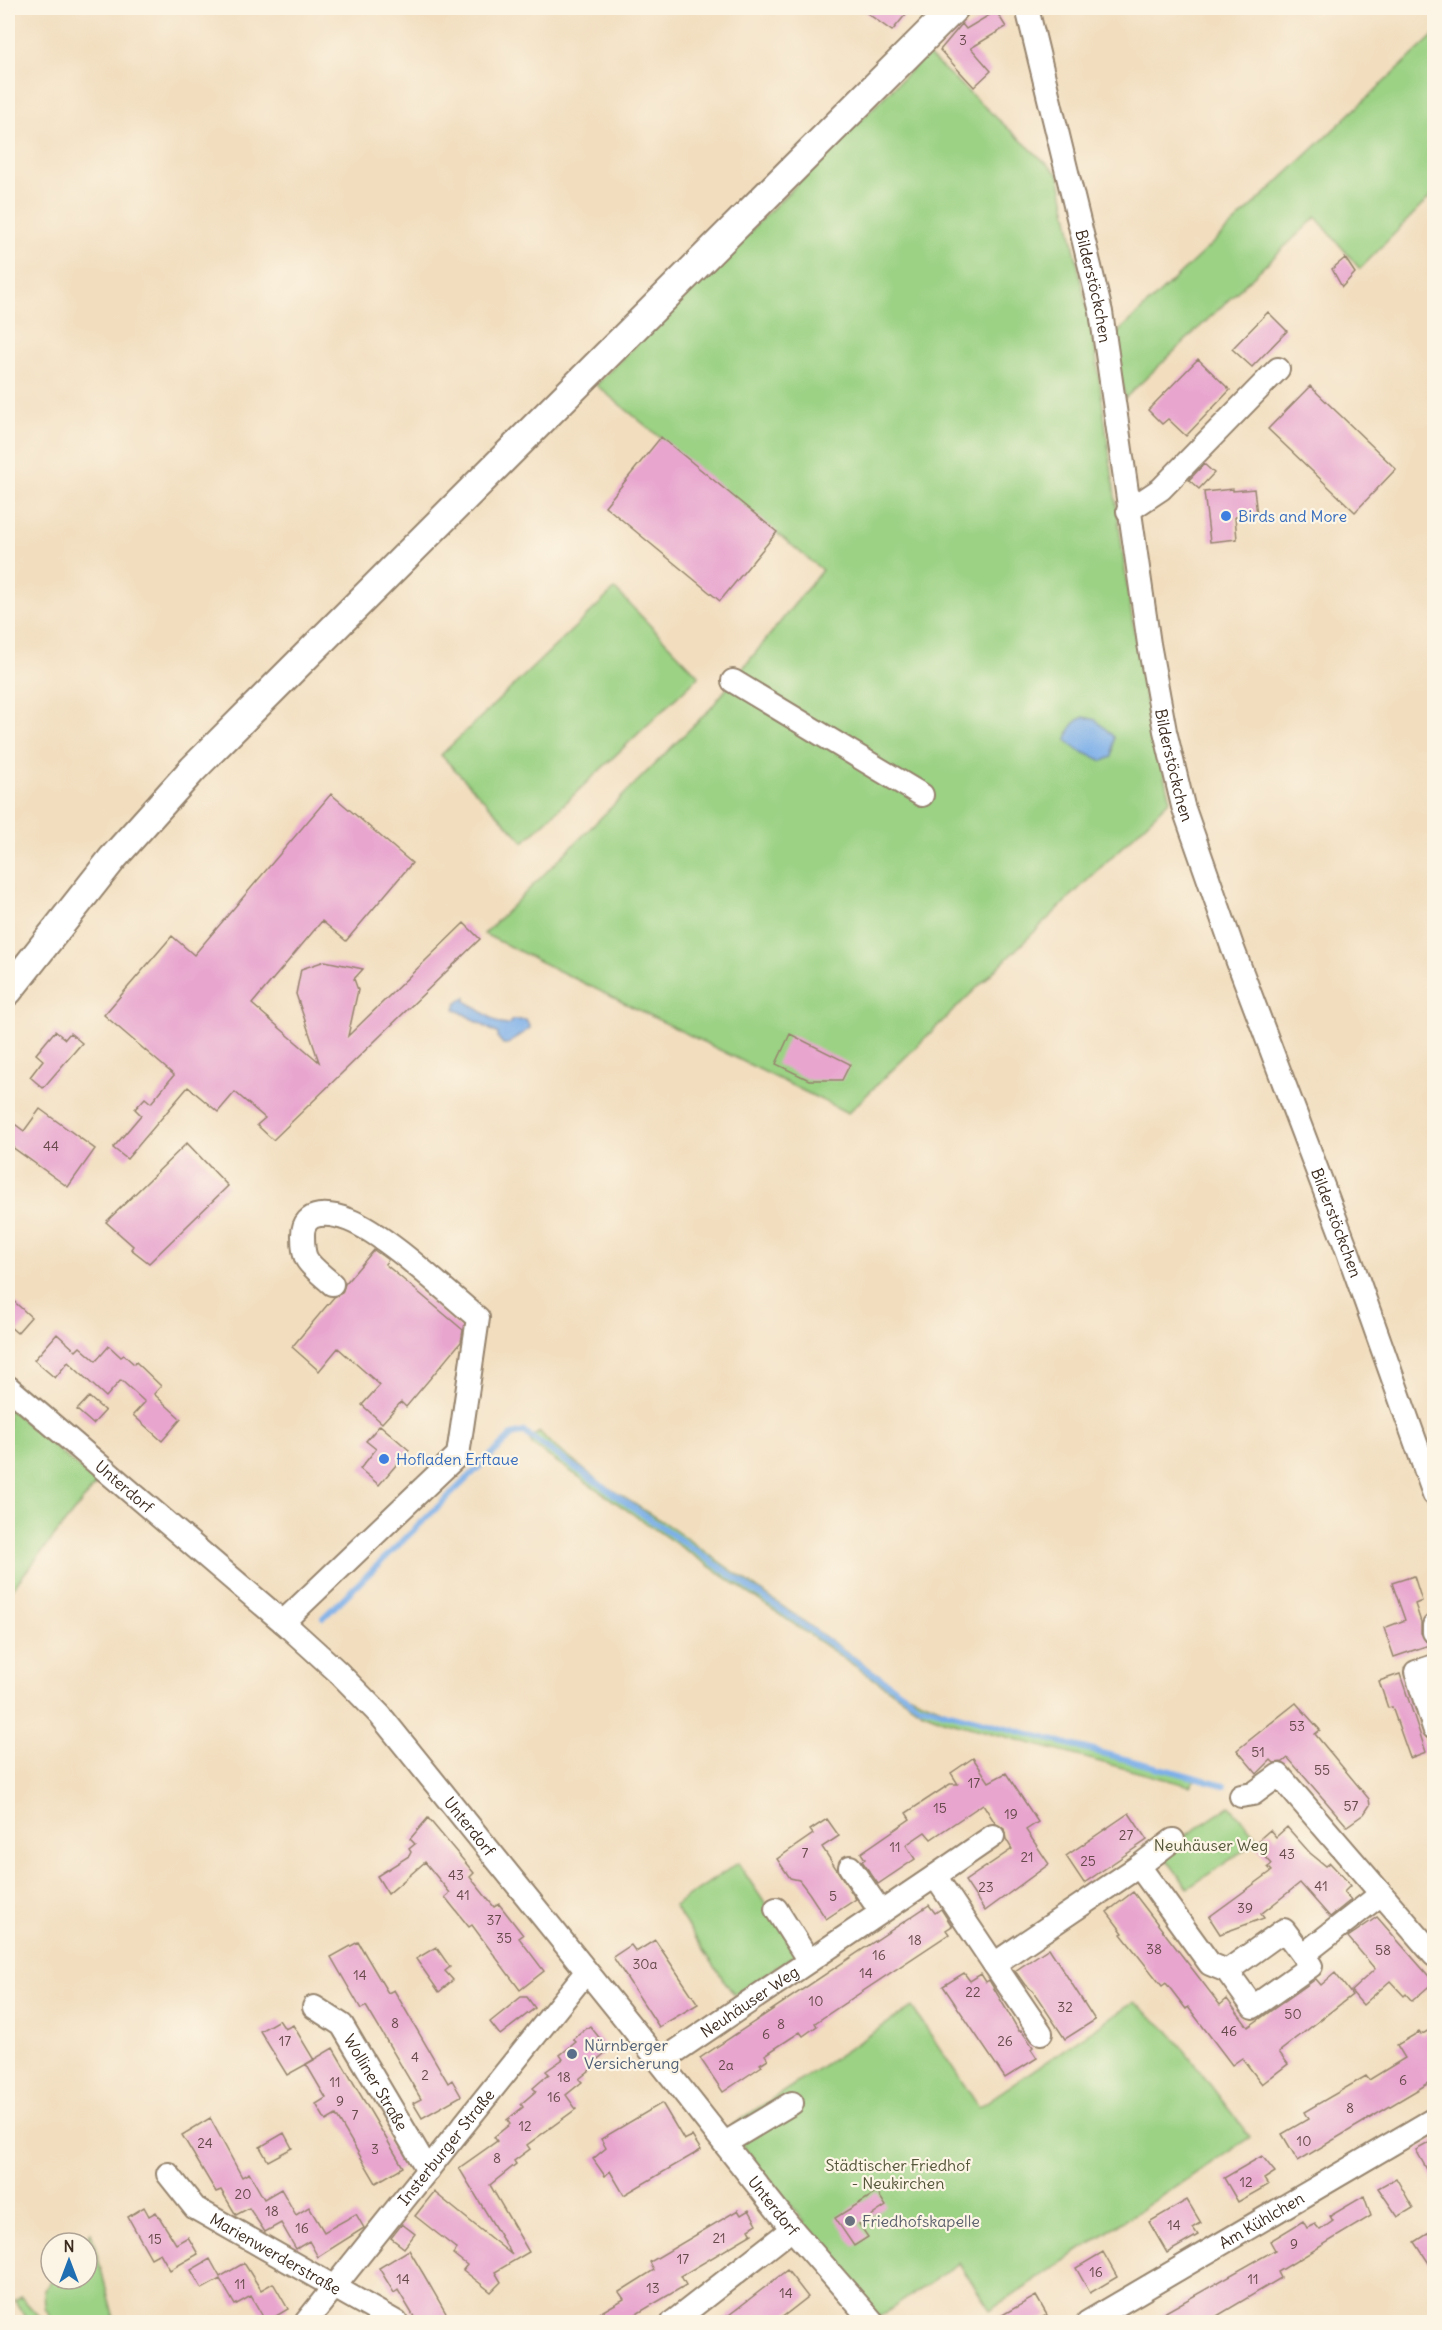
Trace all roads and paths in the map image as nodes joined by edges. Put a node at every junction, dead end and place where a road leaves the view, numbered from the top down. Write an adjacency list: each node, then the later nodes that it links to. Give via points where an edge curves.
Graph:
1 (954, 8): 7 (main road, via 193,770 113,858)
2 (1027, 8): 4 (street, Bilderstöckchen, via 1101,312)
3 (1278, 369): 4 (street, via 1161,489)
4 (1128, 511): 10 (street, Bilderstöckchen, via 1156,687 1191,830)
5 (733, 681): 6 (street)
6 (922, 795)
7 (8, 991)
8 (332, 1284): 11 (street, via 307,1259 303,1231 308,1219 316,1214 350,1220 374,1235 478,1318 458,1455)
9 (8, 1387): 11 (street, Unterdorf)
10 (1434, 1494)
11 (283, 1622): 30 (street, Unterdorf, via 380,1715)
12 (1434, 1626): 13 (street)
13 (1434, 1632)
14 (1434, 1666): 15 (street, via 1416,1672)
15 (1434, 1728)
16 (1241, 1796): 22 (street, via 1253,1794 1279,1775)
17 (993, 1836): 21 (street, Neuhäuser Weg)
18 (1173, 1840): 19 (street)
19 (1139, 1866): 28 (street); 29 (street, via 1210,1964)
20 (850, 1867): 24 (street)
21 (935, 1876): 24 (street, Neuhäuser Weg); 28 (street)
22 (1381, 1894): 25 (street); 26 (street)
23 (776, 1910): 27 (street, Neuhäuser Weg)
24 (881, 1912): 27 (street, Neuhäuser Weg)
25 (1303, 1955): 29 (street, via 1284,1930); 29 (street, via 1311,1966 1253,2007)
26 (1434, 1955)
27 (809, 1961): 33 (street, Neuhäuser Weg)
28 (994, 1964): 32 (street)
29 (1227, 1971)
30 (586, 1972): 33 (street, Unterdorf); 37 (street, Insterburger Straße)
31 (314, 2007): 37 (street, Wolliner Straße, via 342,2025)
32 (1041, 2033)
33 (660, 2061): 36 (street, Unterdorf)
34 (792, 2103): 36 (street)
35 (1434, 2119): 45 (street, Am Kühlchen)
36 (725, 2142): 39 (street, Unterdorf)
37 (428, 2170): 40 (street, Insterburger Straße)
38 (168, 2174): 40 (street, Marienwerderstraße, via 195,2208)
39 (792, 2229): 43 (street); 44 (street, Unterdorf)
40 (332, 2288): 41 (street, Insterburger Straße); 42 (street, Marienwerderstraße)
41 (306, 2322)
42 (396, 2322)
43 (673, 2322)
44 (873, 2322)
45 (1088, 2322)

